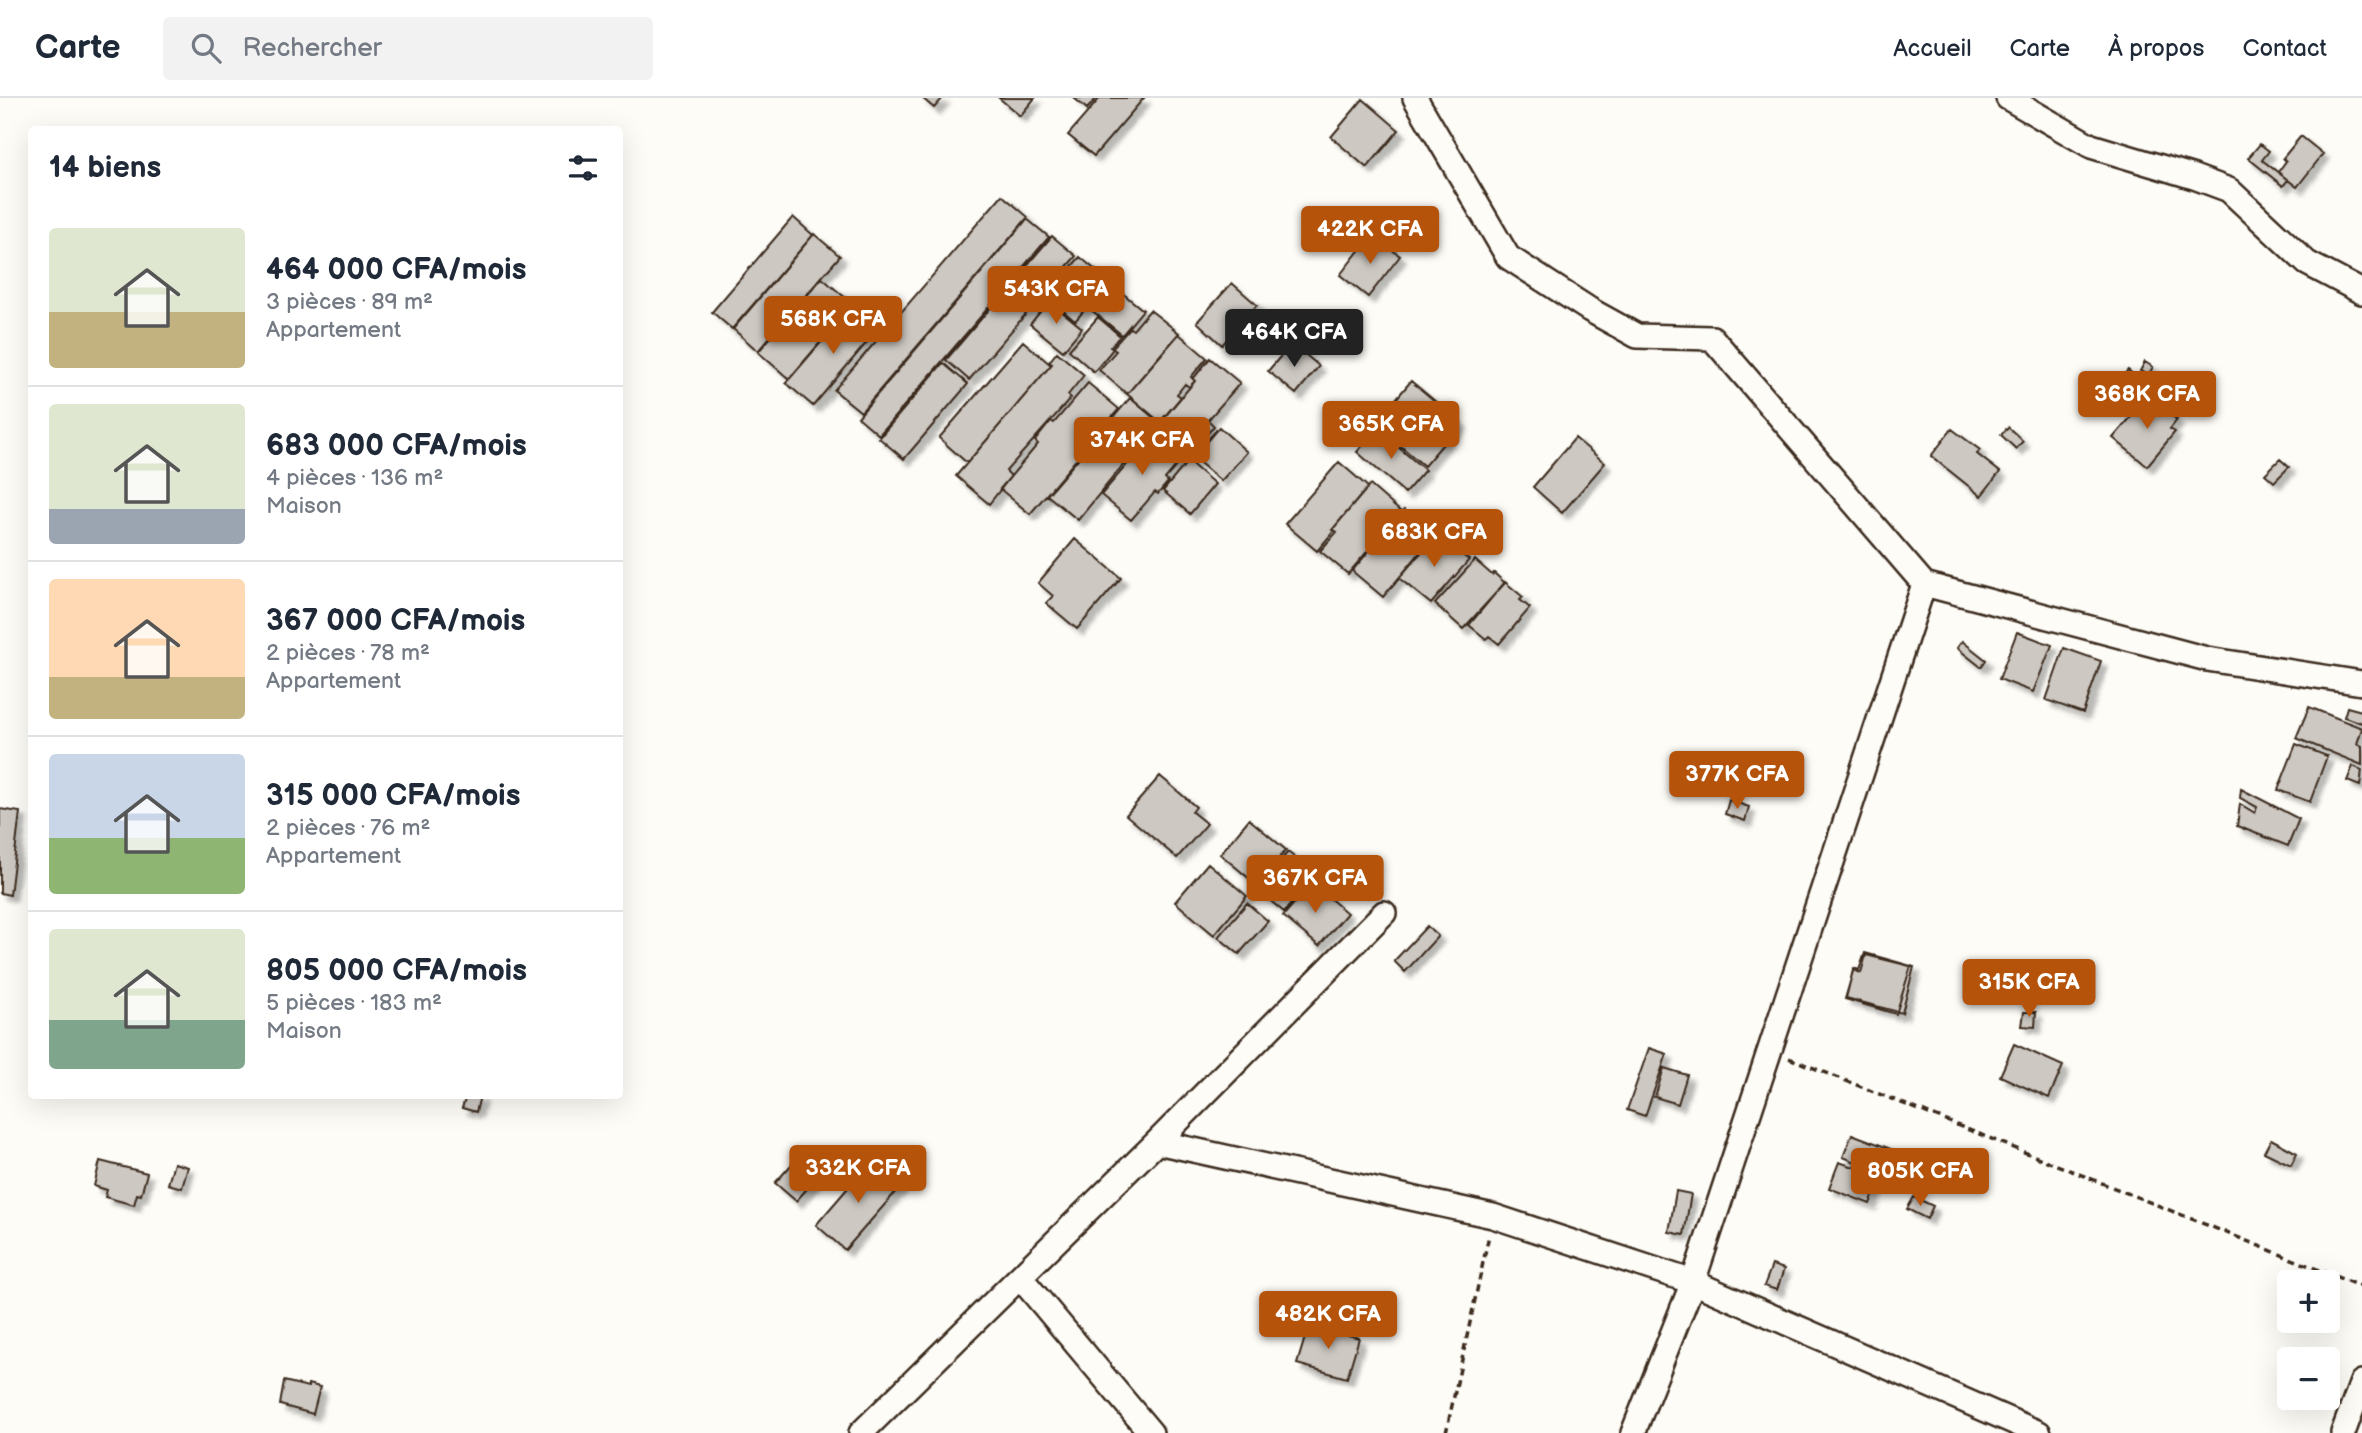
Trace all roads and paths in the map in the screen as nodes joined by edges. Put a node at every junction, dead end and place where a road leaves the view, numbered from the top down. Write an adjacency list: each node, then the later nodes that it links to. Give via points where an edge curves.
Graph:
1 (1415, 98): 4 (street, via 1508,257 1637,336 1712,338)
2 (2008, 98): 3 (street, via 2091,146 2229,190 2307,262)
3 (2362, 292)
4 (1924, 584): 5 (street, via 2207,659); 7 (street)
5 (2362, 683)
6 (1384, 913): 8 (street)
7 (1770, 1050): 11 (street); 12 (path)
8 (1157, 1142): 9 (street); 10 (street)
9 (1493, 1216): 11 (street); 16 (path)
10 (1020, 1277): 14 (street); 15 (street)
11 (1693, 1282): 17 (street); 18 (street)
12 (2362, 1287)
13 (2362, 1382): 19 (street)
14 (861, 1433)
15 (1151, 1433)
16 (1446, 1433)
17 (1633, 1433)
18 (2039, 1433)
19 (2343, 1433)

